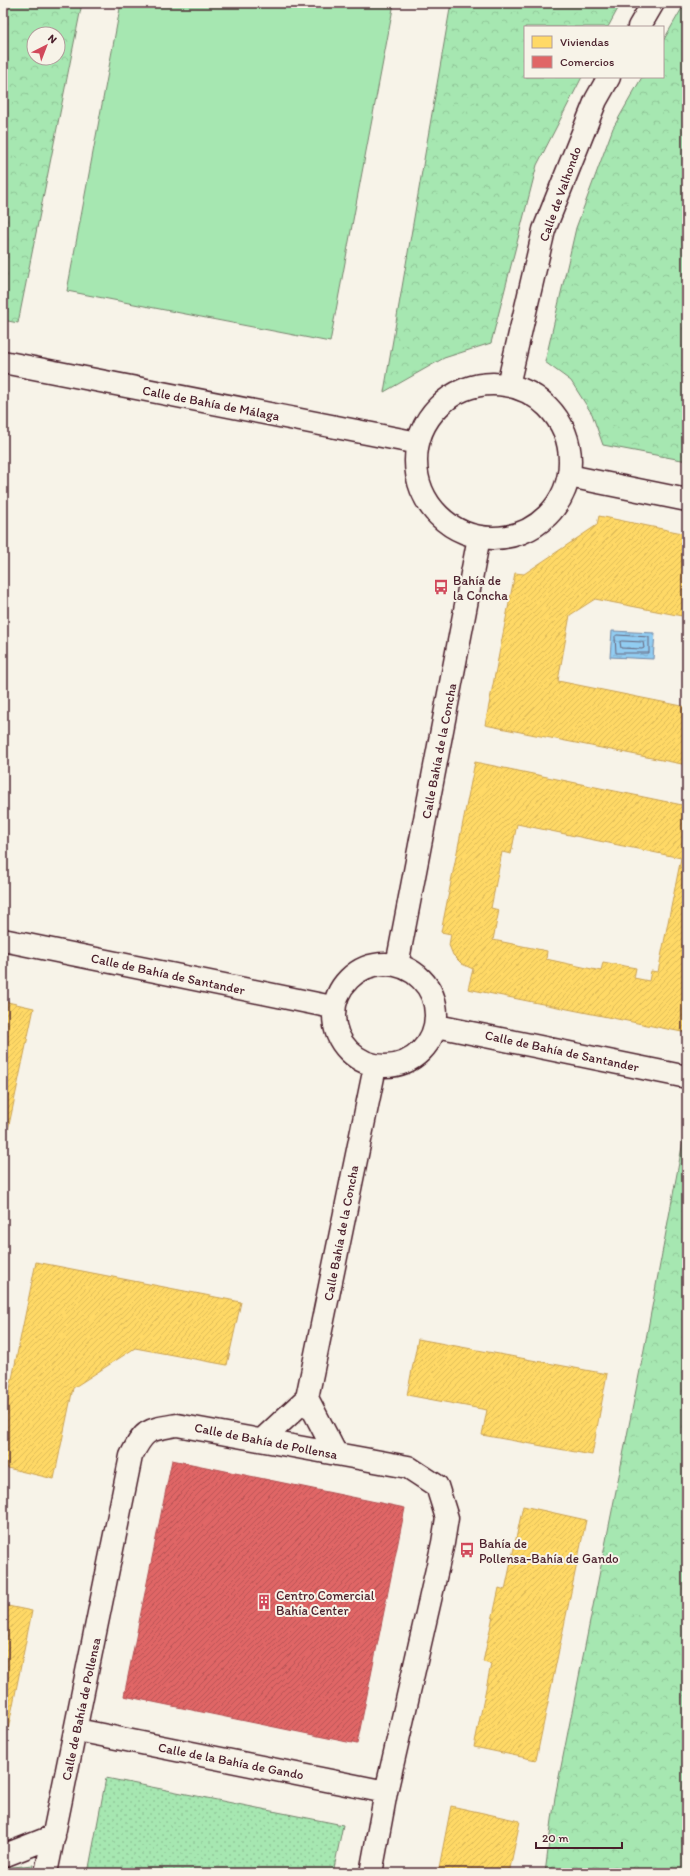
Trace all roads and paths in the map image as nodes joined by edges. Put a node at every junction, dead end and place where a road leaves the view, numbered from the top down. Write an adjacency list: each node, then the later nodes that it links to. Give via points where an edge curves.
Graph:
1 (653, 3): 2 (street)
2 (640, 26)
3 (609, 78): 5 (street, Calle de Valhondo, via 596,100 544,230)
4 (3, 362): 6 (street, Calle de Bahía de Málaga)
5 (508, 385): 6 (street, via 486,384 464,390 445,400 429,417); 7 (street, via 530,393 548,407 562,425 570,447)
6 (418, 443): 9 (street, via 415,462 420,488 432,510 452,528)
7 (569, 476): 8 (street); 9 (street, via 564,493 549,517 527,532 502,539)
8 (687, 500)
9 (479, 537): 11 (street, Calle Bahía de la Concha)
10 (3, 940): 12 (street, Calle de Bahía de Santander)
11 (397, 964): 12 (street, via 378,964 350,977 340,990); 13 (street, via 412,972 426,985 435,1002)
12 (332, 1008): 14 (street, via 338,1037 348,1051)
13 (437, 1026): 14 (street, via 422,1051 408,1061 393,1066); 15 (street, Calle de Bahía de Santander)
14 (375, 1067): 16 (street, Calle Bahía de la Concha)
15 (687, 1077)
16 (307, 1398): 17 (street); 18 (street)
17 (262, 1440): 18 (street, Calle de Bahía de Pollensa); 19 (street, Calle de Bahía de Pollensa, via 177,1425 152,1429 140,1439 131,1456)
18 (336, 1454): 20 (street, Calle de Bahía de Pollensa, via 408,1467 437,1486 447,1518)
19 (76, 1730): 20 (street, Calle de la Bahía de Gando); 21 (street, Calle de Bahía de Pollensa)
20 (386, 1792): 24 (street, Calle de Bahía de Pollensa)
21 (54, 1836): 22 (street); 23 (street, Calle de Bahía de Pollensa)
22 (3, 1856)
23 (46, 1873)
24 (371, 1873)

